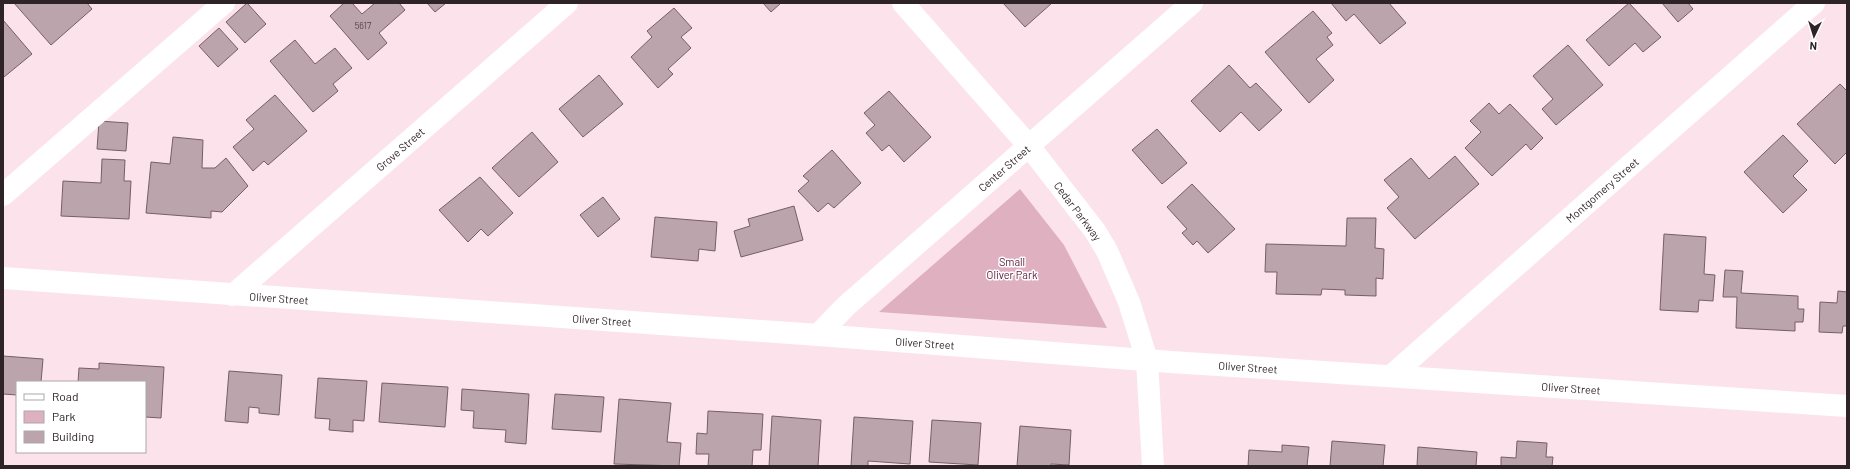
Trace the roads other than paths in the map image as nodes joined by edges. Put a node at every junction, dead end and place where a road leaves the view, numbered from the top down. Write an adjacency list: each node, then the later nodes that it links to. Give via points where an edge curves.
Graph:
1 (224, 3): 7 (street)
2 (567, 3): 9 (street, Grove Street)
3 (903, 3): 6 (street, Cedar Parkway)
4 (1192, 3): 6 (street, Center Street)
5 (1814, 3): 12 (street, Montgomery Street)
6 (1029, 146): 10 (street, Center Street, via 846,306); 11 (street, Cedar Parkway, via 1095,231 1107,251 1129,302)
7 (3, 195)
8 (3, 278): 9 (street, Oliver Street)
9 (233, 295): 10 (street, Oliver Street)
10 (818, 335): 11 (street, Oliver Street)
11 (1147, 360): 12 (street, Oliver Street); 14 (street, Cedar Parkway)
12 (1391, 376): 13 (street, Oliver Street)
13 (1847, 406)
14 (1153, 466)

